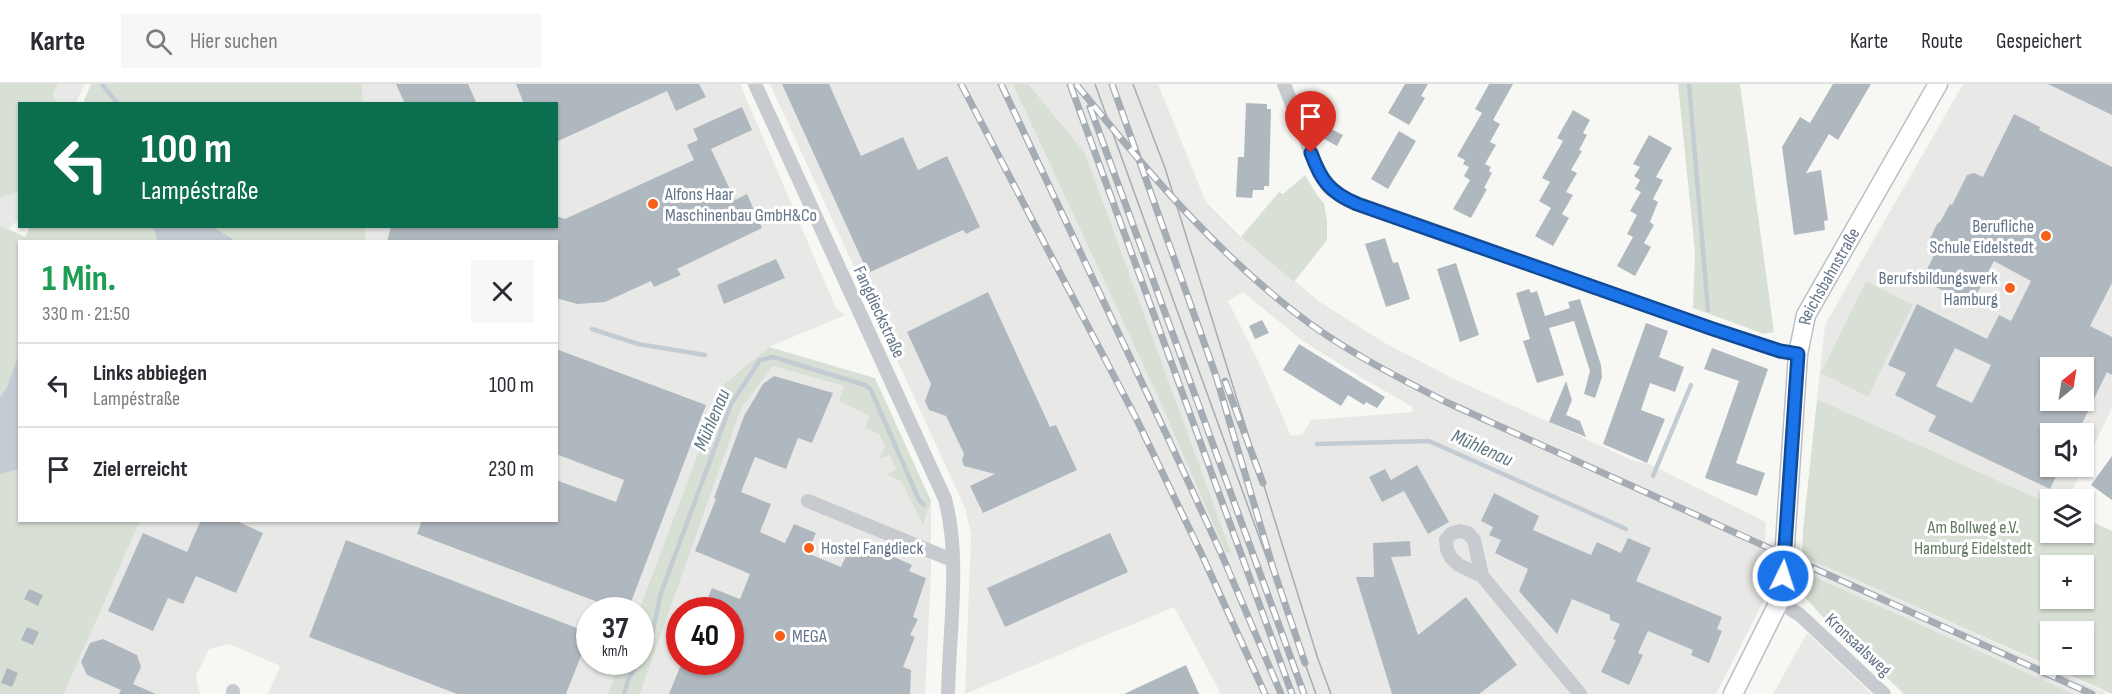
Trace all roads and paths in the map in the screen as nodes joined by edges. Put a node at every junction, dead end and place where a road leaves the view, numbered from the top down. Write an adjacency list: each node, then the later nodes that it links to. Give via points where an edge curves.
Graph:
1 (755, 84): 6 (street, Fangdieckstraße, via 945,499)
2 (1284, 84): 4 (street, via 1319,174 1330,189 1344,198 1713,329)
3 (1938, 84): 4 (street, Reichsbahnstraße, via 1806,315)
4 (1798, 354): 8 (street, Reichsbahnstraße)
5 (808, 501): 6 (street)
6 (952, 560): 9 (street, Fangdieckstraße)
7 (1482, 576): 10 (street)
8 (1779, 602): 11 (street, Reichsbahnstraße); 12 (street, Kronsaalsweg, via 1800,615)
9 (948, 694)
10 (1580, 694)
11 (1733, 694)
12 (1884, 694)

